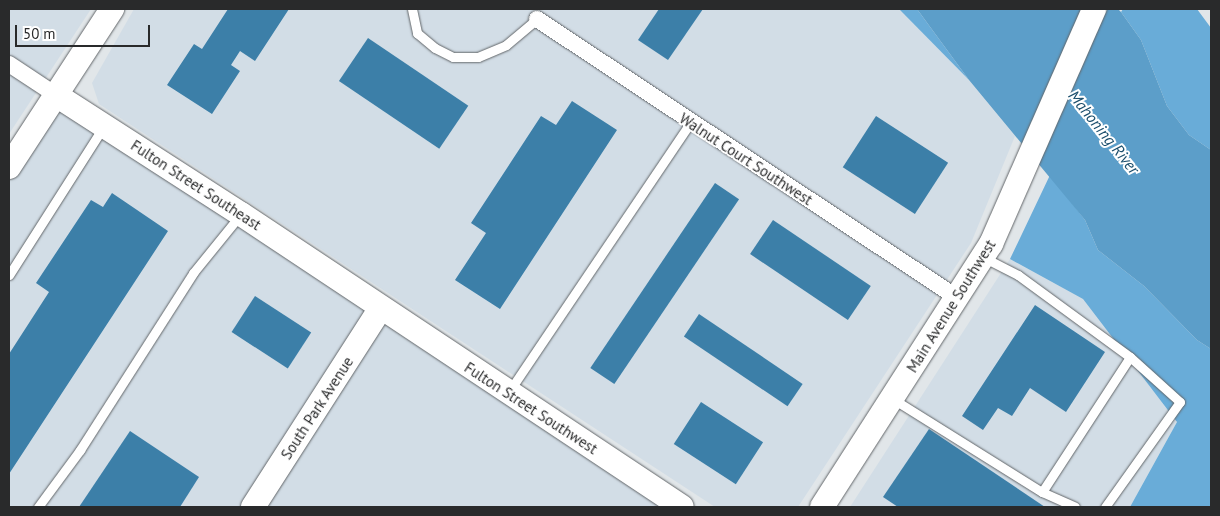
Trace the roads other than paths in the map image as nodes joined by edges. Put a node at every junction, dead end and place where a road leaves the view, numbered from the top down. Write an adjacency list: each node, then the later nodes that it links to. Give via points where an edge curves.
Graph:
1 (112, 9): 6 (street)
2 (412, 9): 4 (lane, via 417,33 453,57 478,57 506,45)
3 (1094, 9): 11 (street, Main Avenue Southwest)
4 (537, 19): 7 (street, Walnut Court Southwest)
5 (9, 64): 6 (street, Fulton Street Southeast)
6 (56, 95): 8 (street, Fulton Street Southeast); 9 (street)
7 (691, 122): 13 (street, Walnut Court Southwest); 16 (lane)
8 (105, 124): 10 (street, Fulton Street Southeast); 12 (lane)
9 (9, 167)
10 (241, 214): 14 (street, Fulton Street Southeast); 19 (lane, via 193,273 80,450)
11 (987, 250): 13 (street, Main Avenue Southwest); 15 (lane)
12 (9, 275)
13 (956, 297): 17 (street, Main Avenue Southwest)
14 (380, 309): 16 (street, Fulton Street Southwest); 20 (street, South Park Avenue)
15 (1130, 357): 18 (lane); 24 (lane, via 1180,402)
16 (508, 392): 21 (street, Fulton Street Southwest)
17 (893, 399): 18 (lane); 22 (street, Main Avenue Southwest)
18 (1042, 492): 23 (lane)
19 (38, 507)
20 (253, 507)
21 (682, 507)
22 (822, 507)
23 (1075, 507)
24 (1105, 507)

